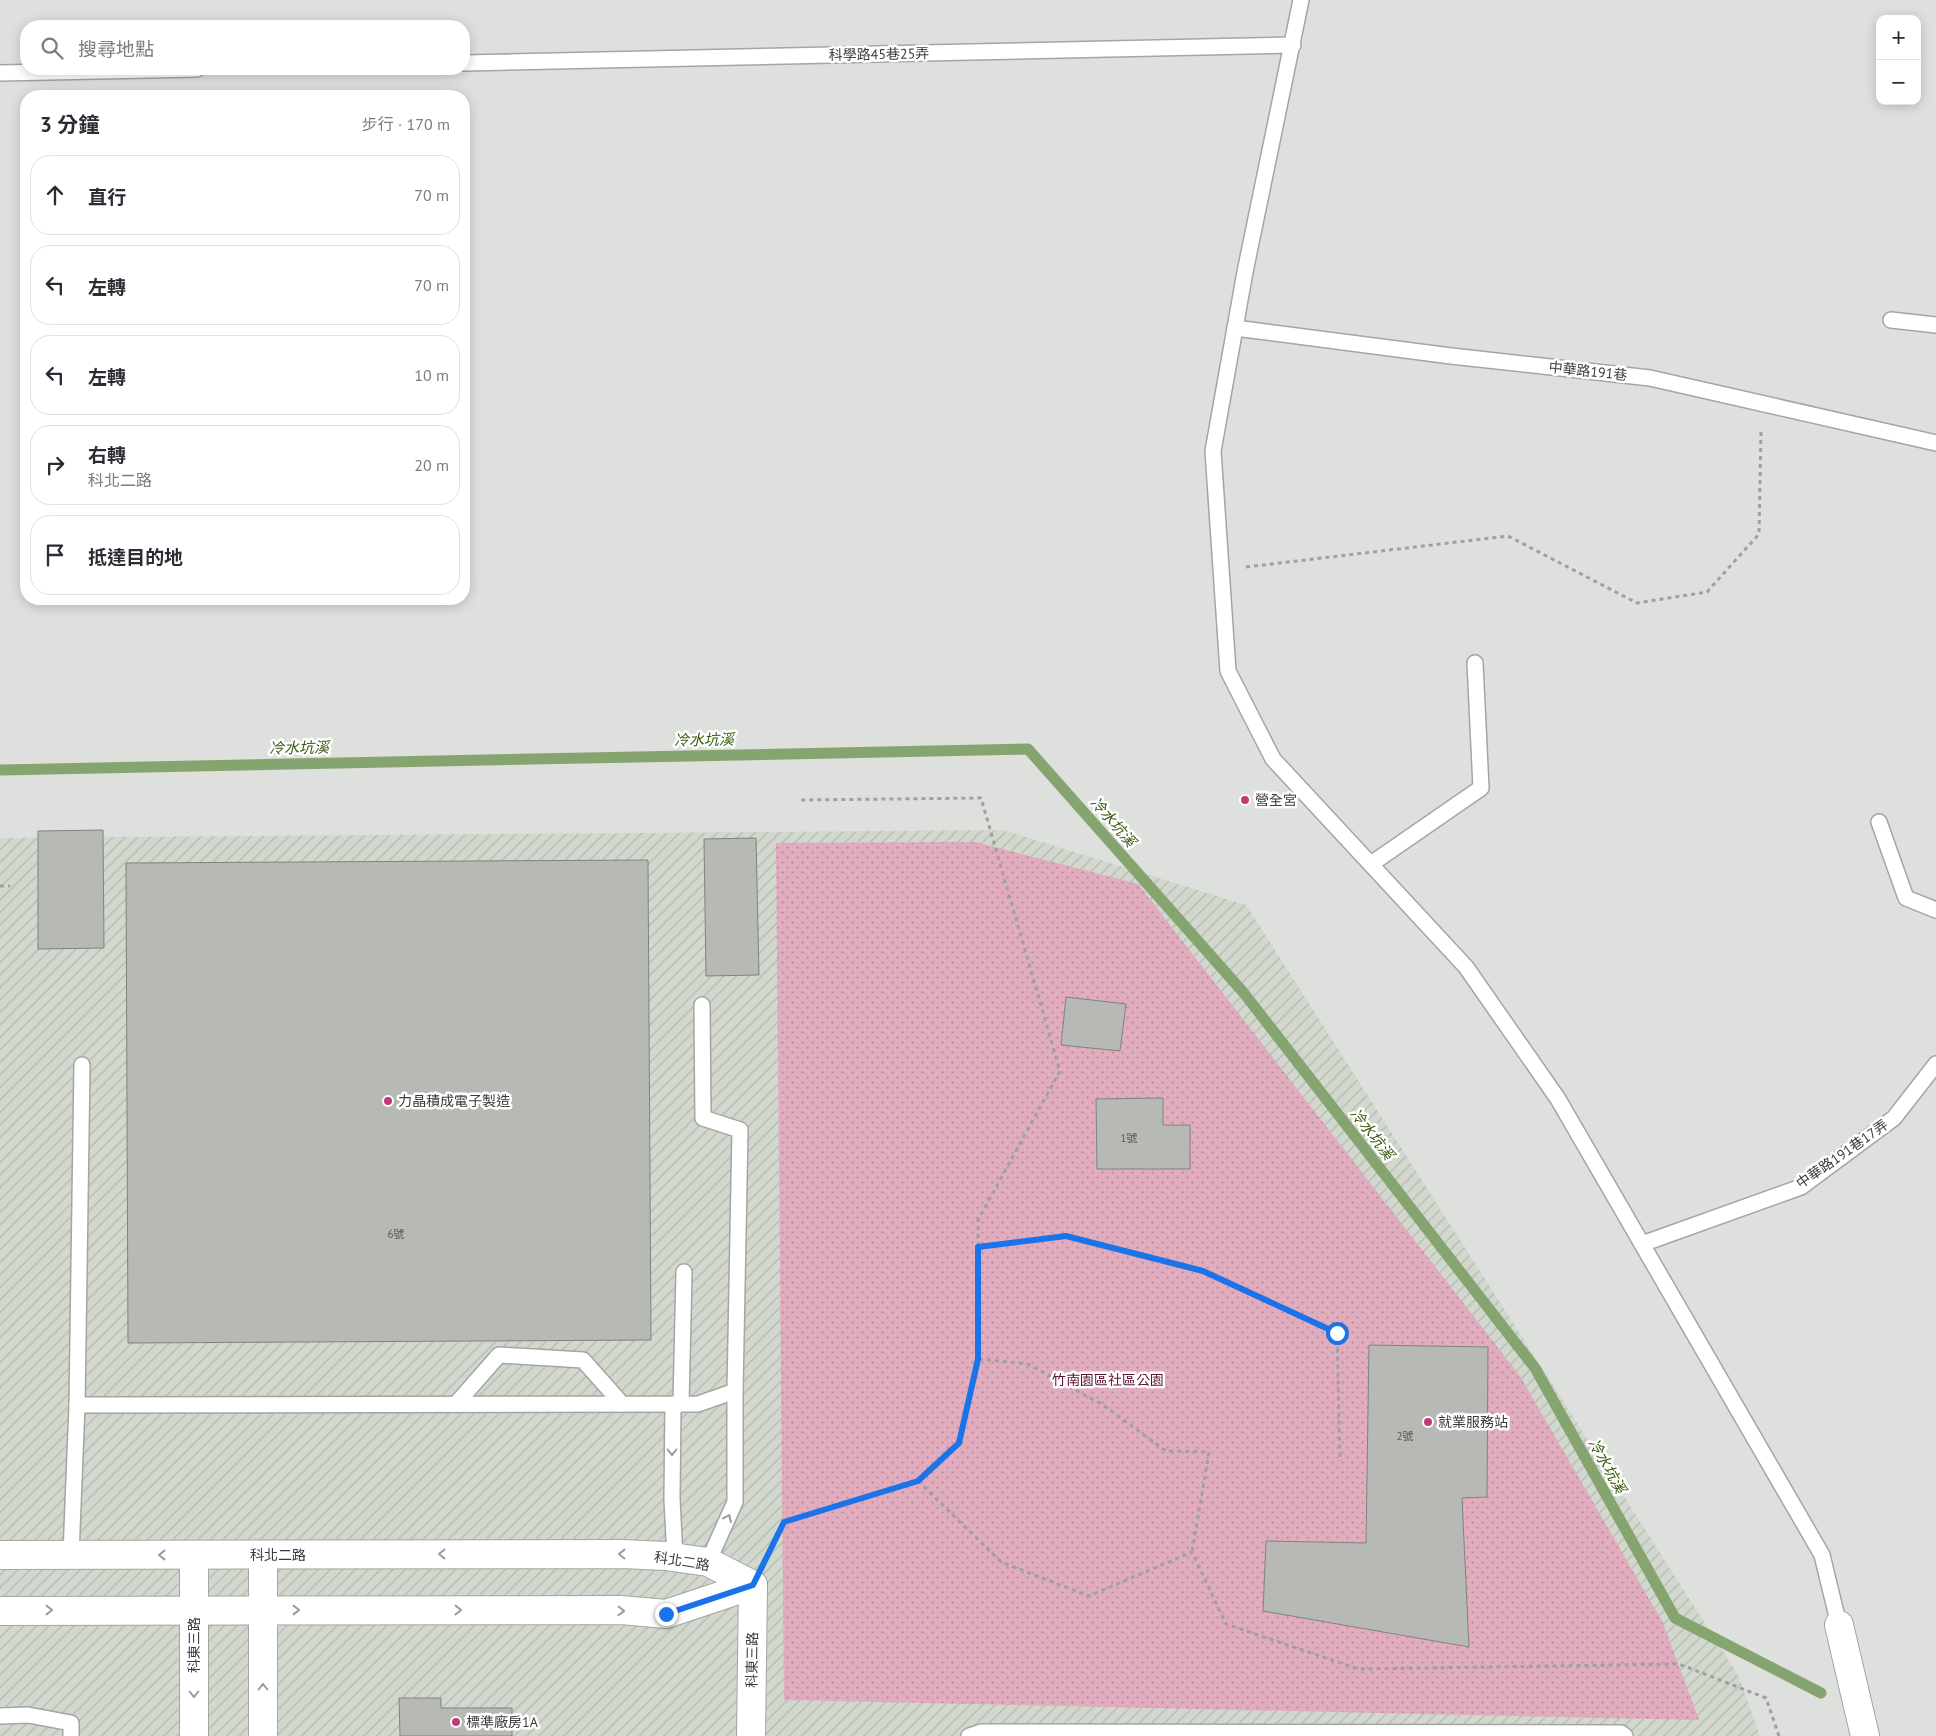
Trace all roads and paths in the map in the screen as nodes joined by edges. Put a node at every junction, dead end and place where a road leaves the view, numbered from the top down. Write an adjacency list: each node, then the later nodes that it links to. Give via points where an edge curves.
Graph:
1 (1301, 0): 2 (lane)
2 (1294, 45): 3 (lane, 科學路45巷25弄); 8 (lane)
3 (470, 63)
4 (0, 73): 5 (lane)
5 (20, 73)
6 (1891, 320): 7 (lane)
7 (1936, 325)
8 (1235, 328): 9 (lane, 中華路191巷, via 1650,378); 11 (lane, via 1212,451)
9 (1762, 404): 10 (lane, 中華路191巷); 11 (path, via 1759,534 1707,592 1637,604 1508,536)
10 (1936, 443)
11 (1221, 570): 15 (lane, via 1228,671 1232,680 1273,759)
12 (1475, 663): 15 (lane, via 1481,788)
13 (802, 800): 23 (path, via 981,798 1060,1071 978,1220)
14 (1879, 822): 18 (lane, via 1906,898)
15 (1370, 864): 22 (lane, via 1466,967 1558,1099)
16 (0, 886): 17 (path)
17 (10, 886)
18 (1936, 910)
19 (702, 1005): 26 (lane, via 703,1118 740,1130)
20 (1936, 1064): 22 (lane, 中華路191巷17弄, via 1894,1118 1801,1187)
21 (82, 1065): 30 (lane)
22 (1642, 1244): 44 (lane, via 1822,1554)
23 (978, 1247): 25 (path); 31 (path, via 1066,1236 1203,1271 1337,1333)
24 (684, 1272): 29 (lane)
25 (978, 1359): 32 (path, via 959,1443); 33 (path, via 1028,1364 1103,1405 1166,1451 1209,1452)
26 (735, 1391): 29 (lane, via 698,1404); 39 (lane, one-way to 26, via 735,1502)
27 (456, 1404): 28 (lane); 28 (lane, via 498,1355 583,1360); 30 (lane)
28 (622, 1404): 29 (lane)
29 (677, 1404): 38 (lane, one-way to 38, via 672,1499)
30 (77, 1405): 35 (lane)
31 (1340, 1461)
32 (918, 1481): 33 (path, via 1001,1562 1089,1596); 40 (path, via 784,1522)
33 (1192, 1552): 52 (path, via 1226,1624 1358,1669 1679,1664 1766,1698)
34 (0, 1554): 35 (street, 科北二路)
35 (71, 1554): 36 (street, 科北二路, one-way to 35)
36 (194, 1554): 37 (street, 科北二路); 42 (street, 科東三路)
37 (263, 1554): 38 (street, 科北二路, one-way to 37, via 623,1554); 43 (street)
38 (675, 1558): 39 (street, 科北二路)
39 (708, 1562): 40 (street, 科北二路)
40 (753, 1585): 43 (street, one-way to 40, via 621,1610 666,1614); 50 (street, 科東三路)
41 (0, 1610): 42 (street, one-way to 42)
42 (194, 1610): 43 (street); 48 (street, 科東三路, one-way to 48)
43 (263, 1610): 49 (street, one-way to 43)
44 (1839, 1625): 53 (street)
45 (0, 1716): 47 (lane, via 28,1715 71,1723)
46 (977, 1735): 51 (lane, via 1621,1733)
47 (71, 1736)
48 (194, 1736)
49 (263, 1736)
50 (751, 1736)
51 (1625, 1736)
52 (1779, 1736)
53 (1865, 1736)

